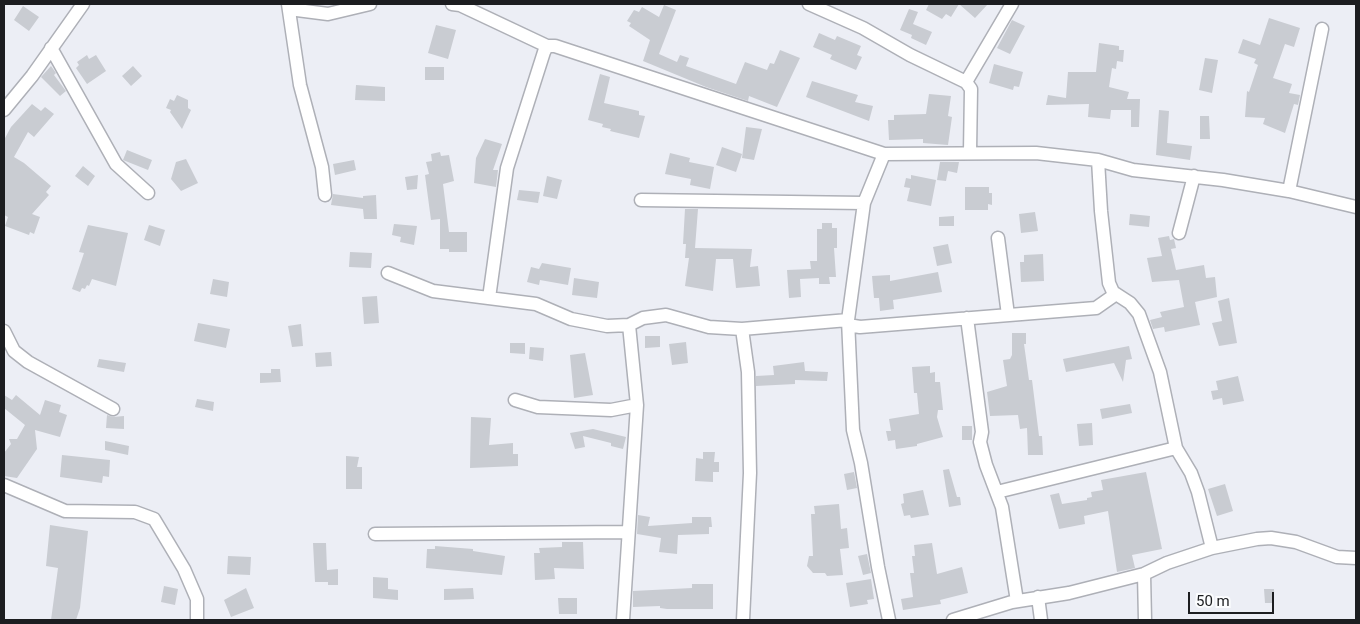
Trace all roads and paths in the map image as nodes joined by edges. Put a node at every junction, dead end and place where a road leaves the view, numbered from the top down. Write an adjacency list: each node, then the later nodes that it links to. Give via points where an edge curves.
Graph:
1 (83, 4): 9 (street)
2 (370, 4): 5 (street, via 328,14)
3 (452, 4): 8 (street)
4 (809, 4): 10 (street, via 863,28)
5 (289, 6): 18 (street, via 300,85 322,167)
6 (1006, 6): 10 (street)
7 (1322, 29): 16 (street)
8 (547, 46): 13 (street); 26 (street, via 506,168)
9 (51, 48): 11 (street); 17 (street, via 116,164)
10 (966, 82): 12 (street, via 970,88)
11 (4, 110)
12 (970, 152): 13 (street); 14 (street, via 1036,153)
13 (884, 154): 20 (street)
14 (1098, 160): 15 (street, via 1133,170); 25 (street, via 1109,283)
15 (1194, 176): 16 (street); 22 (street)
16 (1289, 190): 21 (street)
17 (148, 193)
18 (325, 195)
19 (641, 200): 20 (street)
20 (864, 204): 29 (street)
21 (1356, 207)
22 (1179, 233)
23 (998, 238): 27 (street)
24 (388, 273): 26 (street, via 433,291)
25 (1116, 294): 27 (street, via 1096,308); 36 (street, via 1139,314 1160,372)
26 (489, 298): 30 (street, via 536,304 571,319 607,326)
27 (1008, 315): 28 (street)
28 (967, 318): 29 (street, via 860,327); 38 (street, via 982,432 980,442)
29 (848, 322): 31 (street); 49 (street, via 853,430)
30 (629, 325): 31 (street, via 643,318 666,315 709,327); 34 (street)
31 (742, 329): 48 (street, via 748,372 750,473)
32 (4, 331): 35 (street, via 14,351 28,362)
33 (515, 400): 34 (street, via 538,407 611,410)
34 (637, 405): 39 (street)
35 (113, 409)
36 (1176, 448): 38 (street); 41 (street, via 1198,492)
37 (4, 485): 46 (street, via 65,511 135,512 154,519 184,569 197,599)
38 (997, 492): 45 (street)
39 (628, 532): 40 (street); 47 (street)
40 (376, 534)
41 (1212, 548): 42 (street, via 1271,538 1296,542 1337,557); 43 (street)
42 (1356, 558)
43 (1144, 574): 44 (street, via 1069,594); 52 (street)
44 (1038, 597): 45 (street); 51 (street)
45 (1017, 601): 50 (street)
46 (197, 620)
47 (622, 620)
48 (743, 620)
49 (889, 620)
50 (953, 620)
51 (1041, 620)
52 (1145, 620)

